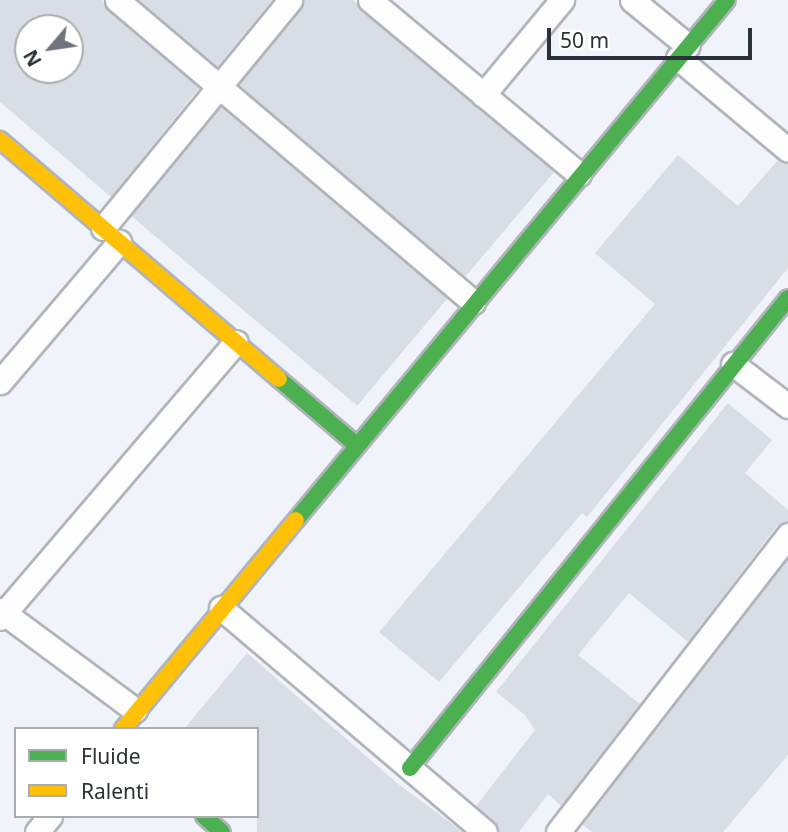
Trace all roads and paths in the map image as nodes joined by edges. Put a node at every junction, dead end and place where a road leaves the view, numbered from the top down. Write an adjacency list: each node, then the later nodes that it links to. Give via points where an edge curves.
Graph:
1 (117, 0): 8 (street)
2 (290, 0): 8 (street)
3 (370, 0): 9 (street)
4 (562, 0): 9 (street)
5 (632, 0): 7 (street)
6 (727, 0): 7 (street)
7 (683, 52): 11 (street); 12 (street)
8 (221, 88): 13 (street); 15 (street)
9 (483, 95): 12 (street)
10 (0, 140): 13 (street)
11 (788, 150)
12 (579, 174): 15 (street)
13 (111, 235): 16 (street); 18 (street)
14 (788, 298): 17 (street)
15 (473, 302): 20 (street)
16 (236, 342): 20 (street); 23 (street)
17 (733, 364): 19 (street); 25 (street)
18 (0, 382)
19 (788, 406)
20 (355, 444): 22 (street)
21 (788, 535): 31 (street)
22 (221, 608): 24 (street); 25 (street)
23 (1, 614): 24 (street)
24 (129, 719)
25 (410, 768): 30 (street)
26 (48, 818): 28 (street)
27 (206, 818): 29 (street)
28 (37, 832)
29 (222, 832)
30 (485, 832)
31 (558, 832)

